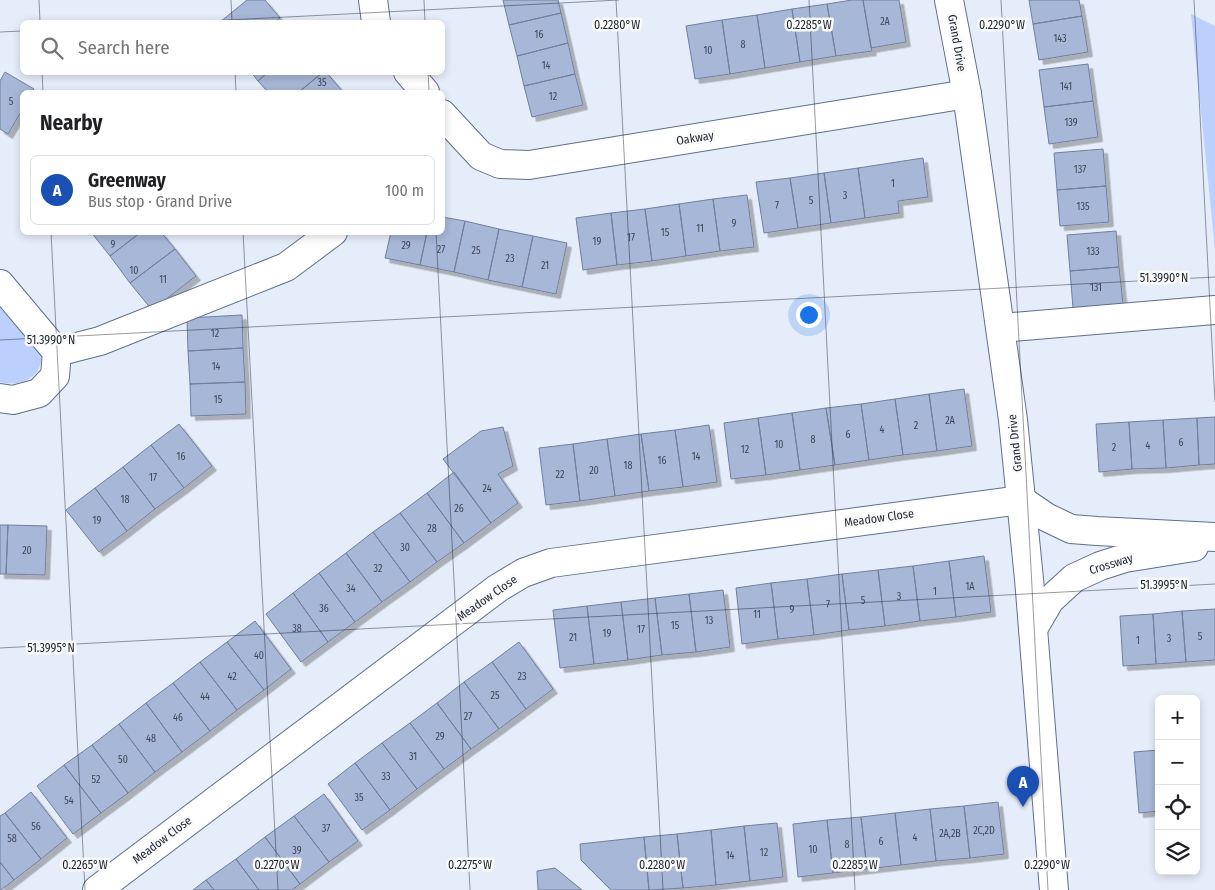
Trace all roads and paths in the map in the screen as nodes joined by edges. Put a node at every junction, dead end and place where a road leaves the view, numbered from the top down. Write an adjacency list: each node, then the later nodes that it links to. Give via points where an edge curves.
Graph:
1 (372, 0): 3 (street)
2 (949, 0): 6 (street, Grand Drive)
3 (376, 20)
4 (411, 75): 5 (street)
5 (423, 90)
6 (967, 94): 7 (street, Oakway, via 529,165 500,164 481,156); 11 (street, Grand Drive)
7 (446, 125)
8 (329, 235): 12 (street, via 286,267 100,340)
9 (0, 284): 12 (street)
10 (1215, 310): 11 (street)
11 (1001, 328): 14 (street, Grand Drive)
12 (57, 352): 13 (street, via 55,376 39,393 13,400)
13 (0, 398)
14 (1021, 500): 15 (street, Crossway, via 1071,529); 17 (street, Grand Drive); 18 (street, Meadow Close, via 551,562 523,573 498,588)
15 (1215, 537)
16 (1215, 543): 17 (street, Crossway, via 1125,558 1074,578 1050,600)
17 (1033, 629): 19 (street, Grand Drive)
18 (97, 890)
19 (1054, 890)

